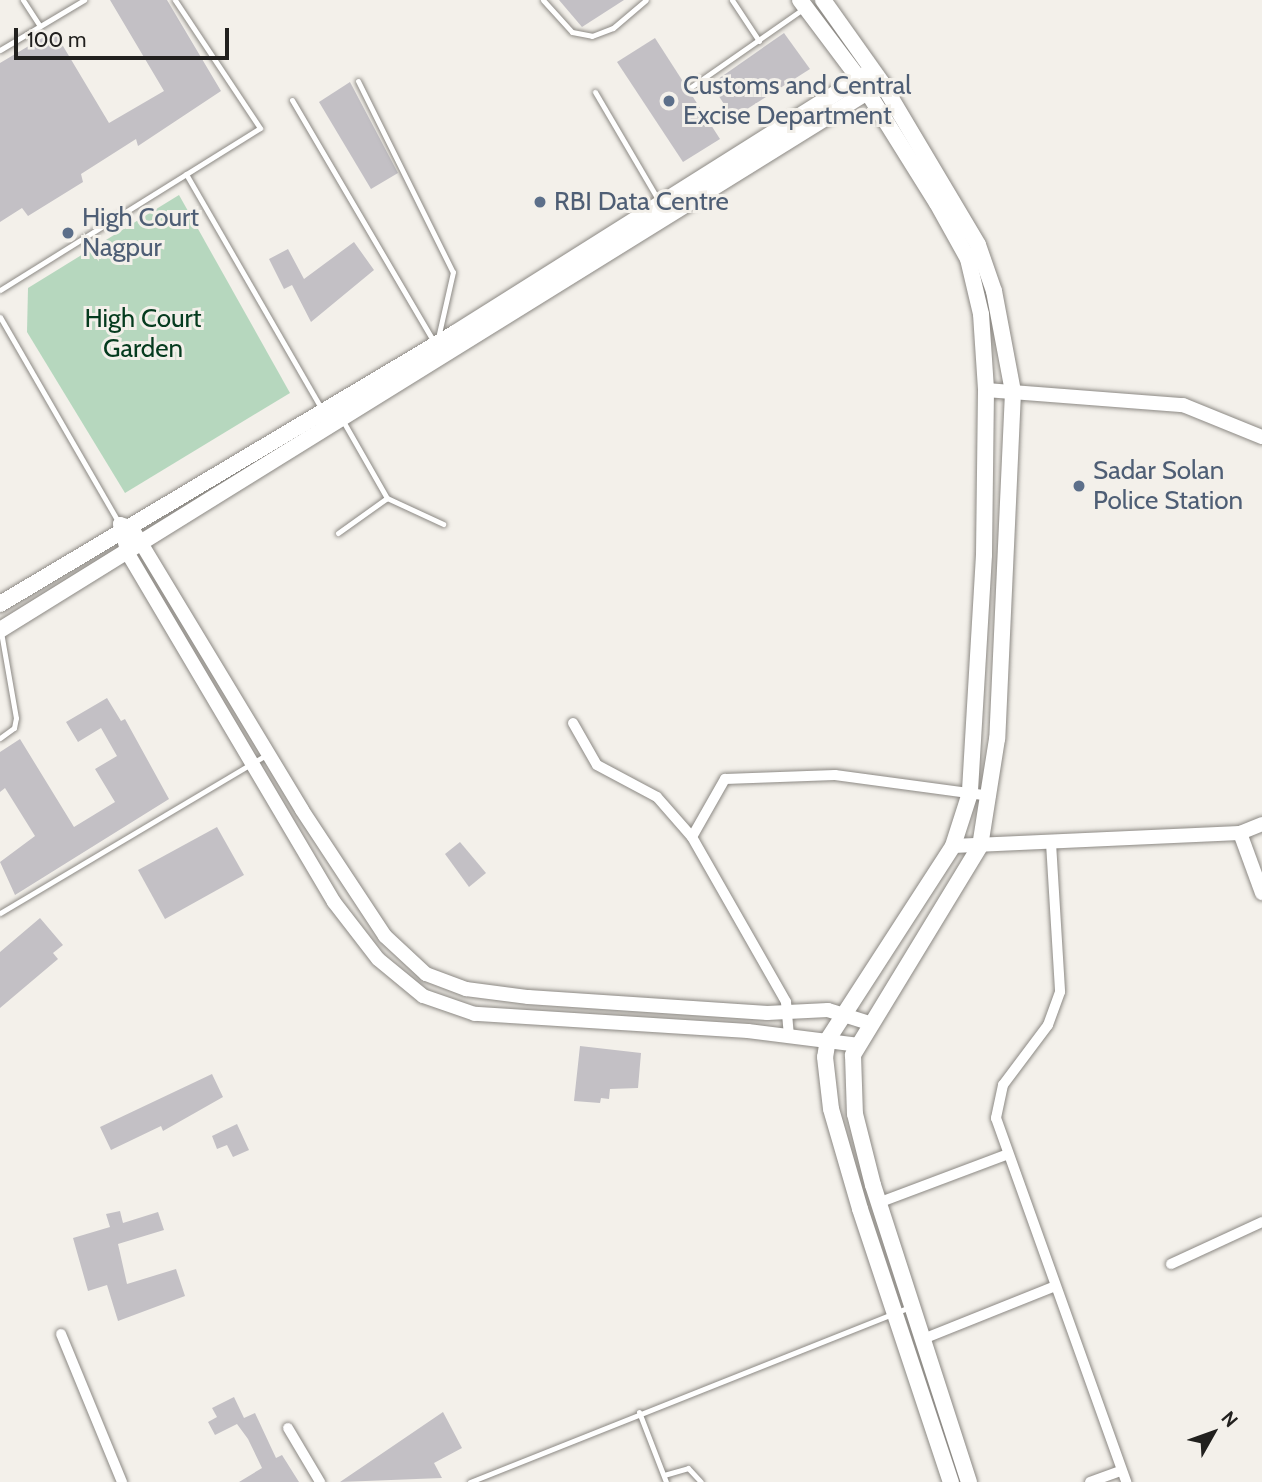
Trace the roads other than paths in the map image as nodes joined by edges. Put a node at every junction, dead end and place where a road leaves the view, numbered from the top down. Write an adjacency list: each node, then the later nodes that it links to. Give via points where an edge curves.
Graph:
1 (23, 0): 9 (lane)
2 (84, 0): 9 (lane)
3 (175, 0): 17 (lane, via 260,128)
4 (543, 0): 5 (lane, via 572,32 592,36 613,27)
5 (646, 0)
6 (732, 0): 10 (lane)
7 (823, 0): 13 (main road)
8 (803, 4): 10 (lane); 13 (main road)
9 (40, 26): 11 (lane)
10 (759, 41): 14 (lane)
11 (0, 50)
12 (358, 81): 21 (lane, via 453,272)
13 (871, 81): 18 (main road); 22 (main road, via 968,259 981,314); 23 (main road, via 978,245 994,291); 25 (main road)
14 (691, 87)
15 (594, 92): 18 (lane)
16 (292, 100): 21 (lane)
17 (186, 174): 19 (lane); 24 (lane)
18 (660, 203): 21 (main road)
19 (0, 289)
20 (0, 317): 29 (lane)
21 (436, 344): 24 (main road)
22 (986, 390): 23 (street); 39 (main road, via 984,555)
23 (1013, 392): 26 (street, via 1183,405); 40 (main road)
24 (323, 412): 29 (main road)
25 (343, 421): 27 (lane); 31 (main road)
26 (1262, 437)
27 (387, 498): 28 (lane); 30 (lane)
28 (443, 524)
29 (123, 529): 31 (street); 32 (street); 33 (main road)
30 (338, 533)
31 (142, 545): 32 (main road); 37 (street)
32 (128, 554): 34 (main road); 38 (street)
33 (0, 604)
34 (1, 629): 36 (lane, via 16,718 14,728)
35 (573, 723): 43 (street, via 597,765 657,797)
36 (0, 738)
37 (268, 754): 38 (lane); 49 (street, via 385,936 426,974 466,989 528,997)
38 (248, 765): 48 (lane); 52 (street, via 334,902 378,959 423,996 475,1014)
39 (970, 793): 40 (street); 43 (street, via 835,775 724,779); 45 (main road)
40 (991, 796): 46 (main road)
41 (1262, 824): 42 (street)
42 (1240, 834): 44 (street); 47 (street)
43 (692, 837): 49 (street)
44 (1051, 843): 46 (street); 55 (street, via 1060,992 1048,1025 1003,1085 996,1118)
45 (953, 846): 46 (street); 50 (main road)
46 (980, 846): 51 (main road)
47 (1262, 892)
48 (0, 913)
49 (787, 1012): 50 (street); 52 (street)
50 (844, 1014): 51 (street); 53 (main road)
51 (869, 1023): 54 (main road)
52 (789, 1038): 53 (street)
53 (828, 1039): 54 (street); 61 (main road, via 825,1057 831,1109)
54 (859, 1045): 56 (main road, via 853,1055 855,1114)
55 (1006, 1155): 56 (street); 59 (street)
56 (878, 1203): 60 (main road)
57 (1262, 1222): 58 (street)
58 (1171, 1264)
59 (1053, 1287): 63 (street); 67 (street)
60 (912, 1306): 61 (lane); 63 (main road)
61 (893, 1311): 64 (lane); 73 (main road)
62 (61, 1334): 68 (street)
63 (923, 1339): 74 (main road)
64 (639, 1412): 66 (lane); 70 (lane)
65 (288, 1428): 69 (street)
66 (664, 1475): 71 (lane); 72 (lane, via 688,1468)
67 (1123, 1477): 75 (street)
68 (122, 1482)
69 (320, 1482)
70 (470, 1482)
71 (666, 1482)
72 (701, 1482)
73 (951, 1482)
74 (969, 1482)
75 (1090, 1482)

